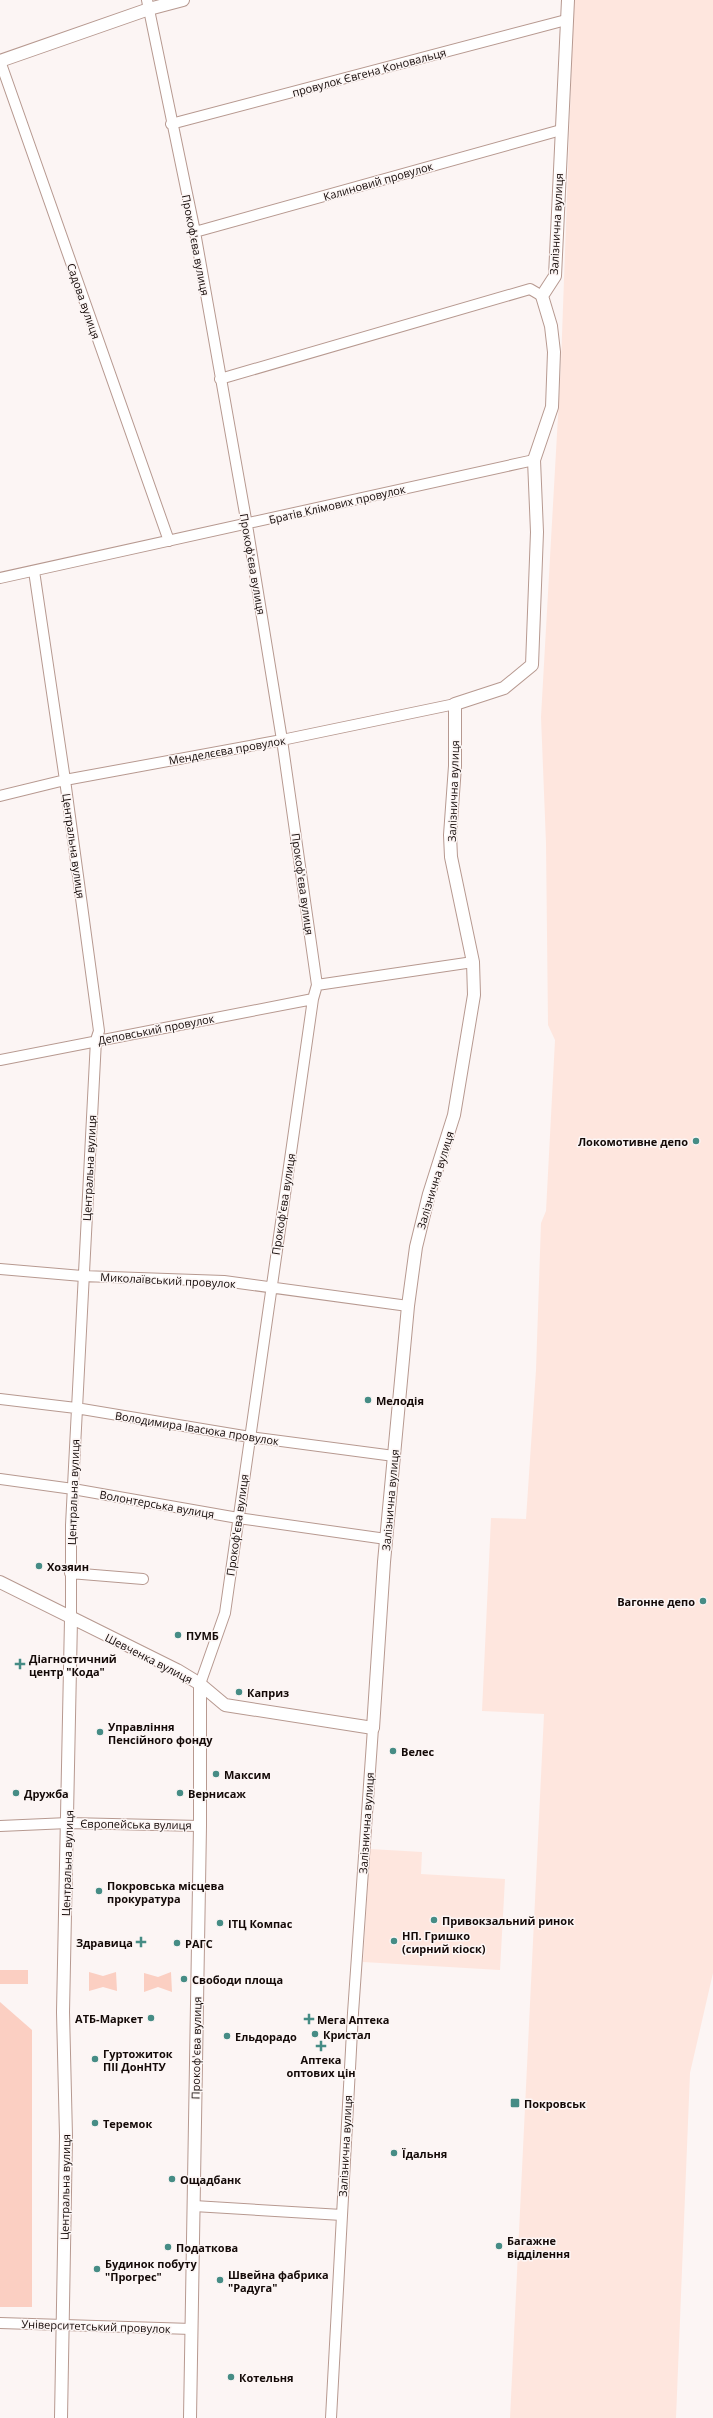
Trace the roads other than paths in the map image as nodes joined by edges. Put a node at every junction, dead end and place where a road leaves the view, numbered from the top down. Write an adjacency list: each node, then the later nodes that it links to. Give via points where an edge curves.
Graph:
1 (182, 0): 3 (street)
2 (568, 0): 4 (street, Залізнична вулиця)
3 (148, 5): 5 (street); 6 (street, Прокоф'єва вулиця)
4 (566, 20): 6 (street, провулок Євгена Коновальця); 7 (street, Залізнична вулиця)
5 (0, 61): 13 (street, Садова вулиця)
6 (171, 124): 8 (street, Прокоф'єва вулиця)
7 (561, 130): 8 (street, Калиновий провулок); 9 (street, Залізнична вулиця, via 555,276)
8 (195, 232): 10 (street, Прокоф'єва вулиця)
9 (542, 296): 10 (street, via 530,289); 11 (street, via 551,326 554,352 552,407)
10 (220, 379): 12 (street, Прокоф'єва вулиця)
11 (534, 460): 12 (street, Братів Клімових провулок); 16 (street, via 537,532 532,664 504,688)
12 (247, 525): 13 (street, Братів Клімових провулок); 17 (street, Прокоф'єва вулиця)
13 (169, 541): 14 (street, Братів Клімових провулок)
14 (34, 571): 15 (street, Братів Клімових провулок); 18 (street, Центральна вулиця)
15 (0, 578)
16 (455, 704): 17 (street, Менделєєва провулок); 20 (street, Залізнична вулиця, via 455,766 450,842)
17 (282, 740): 18 (street, Менделєєва провулок); 21 (street, Прокоф'єва вулиця)
18 (65, 780): 19 (street, Менделєєва провулок); 23 (street, Центральна вулиця, via 99,1032)
19 (0, 796)
20 (473, 962): 21 (street); 28 (street, Залізнична вулиця, via 474,995 454,1115 429,1194)
21 (317, 985): 22 (street, Прокоф'єва вулиця)
22 (313, 999): 23 (street, Деповський провулок); 27 (street, Прокоф'єва вулиця)
23 (96, 1040): 24 (street, Деповський провулок); 26 (street, Центральна вулиця)
24 (0, 1060)
25 (0, 1270): 26 (street, Миколаївський провулок)
26 (82, 1276): 27 (street, Миколаївський провулок, via 224,1282); 30 (street, Центральна вулиця)
27 (270, 1289): 28 (street, Миколаївський провулок); 31 (street, Прокоф'єва вулиця)
28 (408, 1306): 32 (street, Залізнична вулиця)
29 (0, 1399): 30 (street, Володимира Івасюка провулок)
30 (76, 1408): 31 (street, Володимира Івасюка провулок); 34 (street, Центральна вулиця)
31 (250, 1437): 32 (street, Володимира Івасюка провулок); 35 (street, Прокоф'єва вулиця)
32 (394, 1456): 36 (street, Залізнична вулиця)
33 (0, 1479): 34 (street, Волонтерська вулиця)
34 (73, 1489): 35 (street, Волонтерська вулиця); 37 (street, Центральна вулиця)
35 (238, 1518): 36 (street, Волонтерська вулиця); 41 (street, Прокоф'єва вулиця, via 225,1613)
36 (386, 1539): 42 (street, Залізнична вулиця)
37 (70, 1573): 38 (street); 40 (street, Центральна вулиця)
38 (143, 1579)
39 (0, 1582): 40 (street, Шевченка вулиця)
40 (71, 1619): 41 (street, Шевченка вулиця, via 177,1670); 43 (street, Центральна вулиця)
41 (200, 1684): 42 (street, Шевченка вулиця, via 225,1705 239,1709); 45 (street, Прокоф'єва вулиця)
42 (373, 1728): 47 (street, Залізнична вулиця)
43 (68, 1823): 44 (street, Європейська вулиця); 45 (street, Європейська вулиця); 49 (street, Центральна вулиця, via 63,2012 66,2136)
44 (0, 1826)
45 (200, 1826): 46 (street, Прокоф'єва вулиця)
46 (194, 2206): 47 (street); 50 (street, Прокоф'єва вулиця)
47 (342, 2216): 53 (street, Залізнична вулиця)
48 (0, 2323): 49 (street, Університетський провулок)
49 (63, 2326): 50 (street, Університетський провулок); 51 (street, Центральна вулиця)
50 (192, 2329): 52 (street, Прокоф'єва вулиця)
51 (62, 2418)
52 (190, 2418)
53 (331, 2418)

